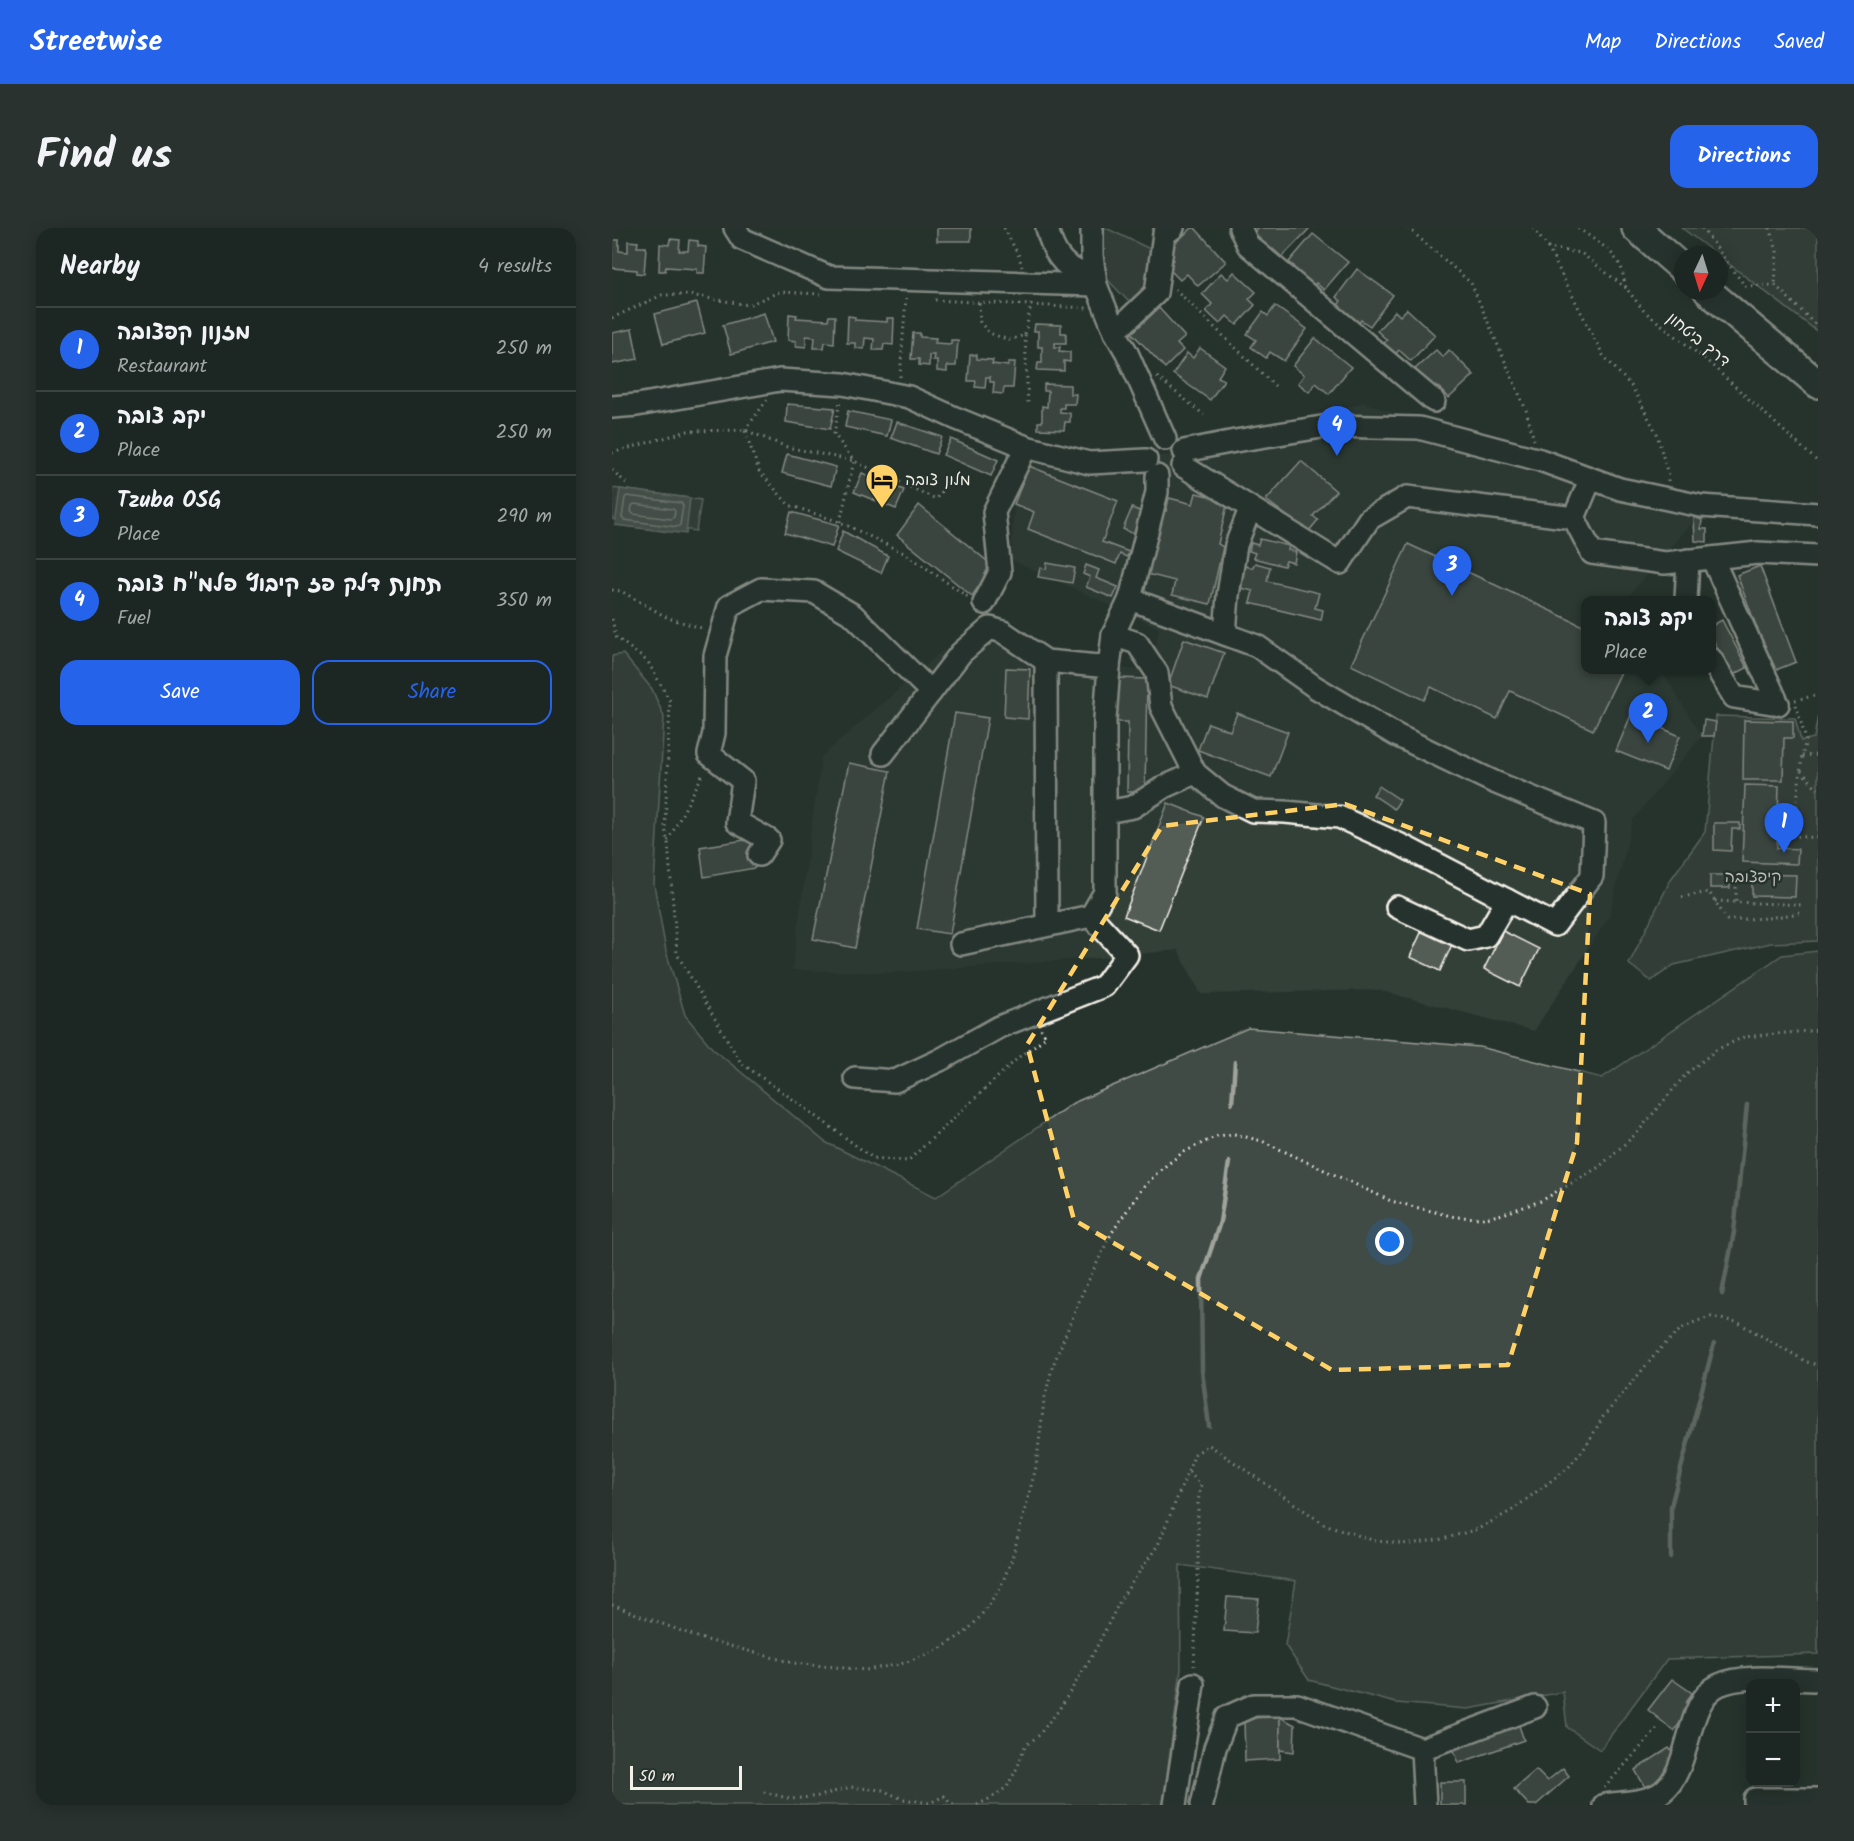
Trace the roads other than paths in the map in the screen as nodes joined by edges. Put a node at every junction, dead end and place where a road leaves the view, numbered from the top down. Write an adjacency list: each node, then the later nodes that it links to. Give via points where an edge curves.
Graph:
1 (735, 228): 8 (street, via 742,239 829,277 1026,283)
2 (1047, 228): 8 (street, via 1061,262)
3 (1092, 228): 8 (street)
4 (1173, 228): 10 (street, via 1164,234 1156,293)
5 (1240, 228): 12 (street, via 1248,245)
6 (1636, 228): 7 (main road)
7 (1674, 261)
8 (1095, 280): 10 (street)
9 (1719, 300): 11 (main road)
10 (1115, 332): 14 (street)
11 (1818, 384)
12 (1434, 401)
13 (612, 407): 15 (street, via 780,380 843,384 909,396)
14 (1165, 438): 16 (street, via 1177,442); 17 (street, via 1151,446)
15 (1026, 447): 17 (street, via 1089,463); 27 (street, via 994,512 1000,572)
16 (1184, 459): 17 (street, via 1174,475 1163,477); 18 (street, via 1235,441 1328,426 1419,428 1540,460); 19 (street)
17 (1151, 468): 26 (street, via 1157,492)
18 (1590, 480): 20 (street, via 1701,506); 21 (street)
19 (1250, 509): 21 (street, via 1340,563 1369,519 1407,496); 28 (street, via 1236,545)
20 (1818, 514)
21 (1574, 518): 24 (street, via 1592,553 1665,563)
22 (1818, 556): 23 (street, via 1758,553)
23 (1712, 558): 24 (street); 32 (street, via 1787,702 1734,697)
24 (1688, 560): 25 (street)
25 (1686, 596)
26 (1130, 599): 28 (street); 29 (street)
27 (984, 603)
28 (1225, 634): 38 (street, via 1257,646 1315,687 1396,735 1494,782 1594,823 1592,876 1555,925)
29 (1113, 635): 31 (street); 35 (street, via 1137,644 1157,673 1161,706)
30 (1046, 661): 31 (street); 33 (street, via 1003,632 990,628 961,653); 41 (street)
31 (1109, 667): 36 (street)
32 (1716, 667)
33 (931, 692): 34 (street); 37 (street, via 853,615 814,592 761,589 729,606 715,656 714,733 709,754 743,781 737,822 769,840)
34 (882, 754)
35 (1195, 773): 36 (street, via 1133,807); 38 (street, via 1223,796 1253,811 1339,817)
36 (1106, 812): 40 (street, via 1105,892)
37 (759, 855)
38 (1506, 900): 39 (street, via 1486,936 1468,940)
39 (1397, 907)
40 (1091, 916): 41 (street); 43 (street, via 1127,955 1104,986 999,1027 895,1081)
41 (1047, 925): 42 (street)
42 (961, 944)
43 (855, 1078)
44 (1818, 1680): 48 (street, via 1738,1679 1716,1686 1704,1698 1679,1769 1662,1791 1647,1798)
45 (1193, 1684): 50 (street)
46 (1535, 1707): 47 (street)
47 (1422, 1749): 51 (street, via 1297,1705 1254,1705 1227,1717 1215,1748); 52 (street)
48 (1604, 1796)
49 (1811, 1801): 53 (street, via 1755,1800)
50 (1174, 1805)
51 (1202, 1805)
52 (1425, 1805)
53 (1755, 1805)

